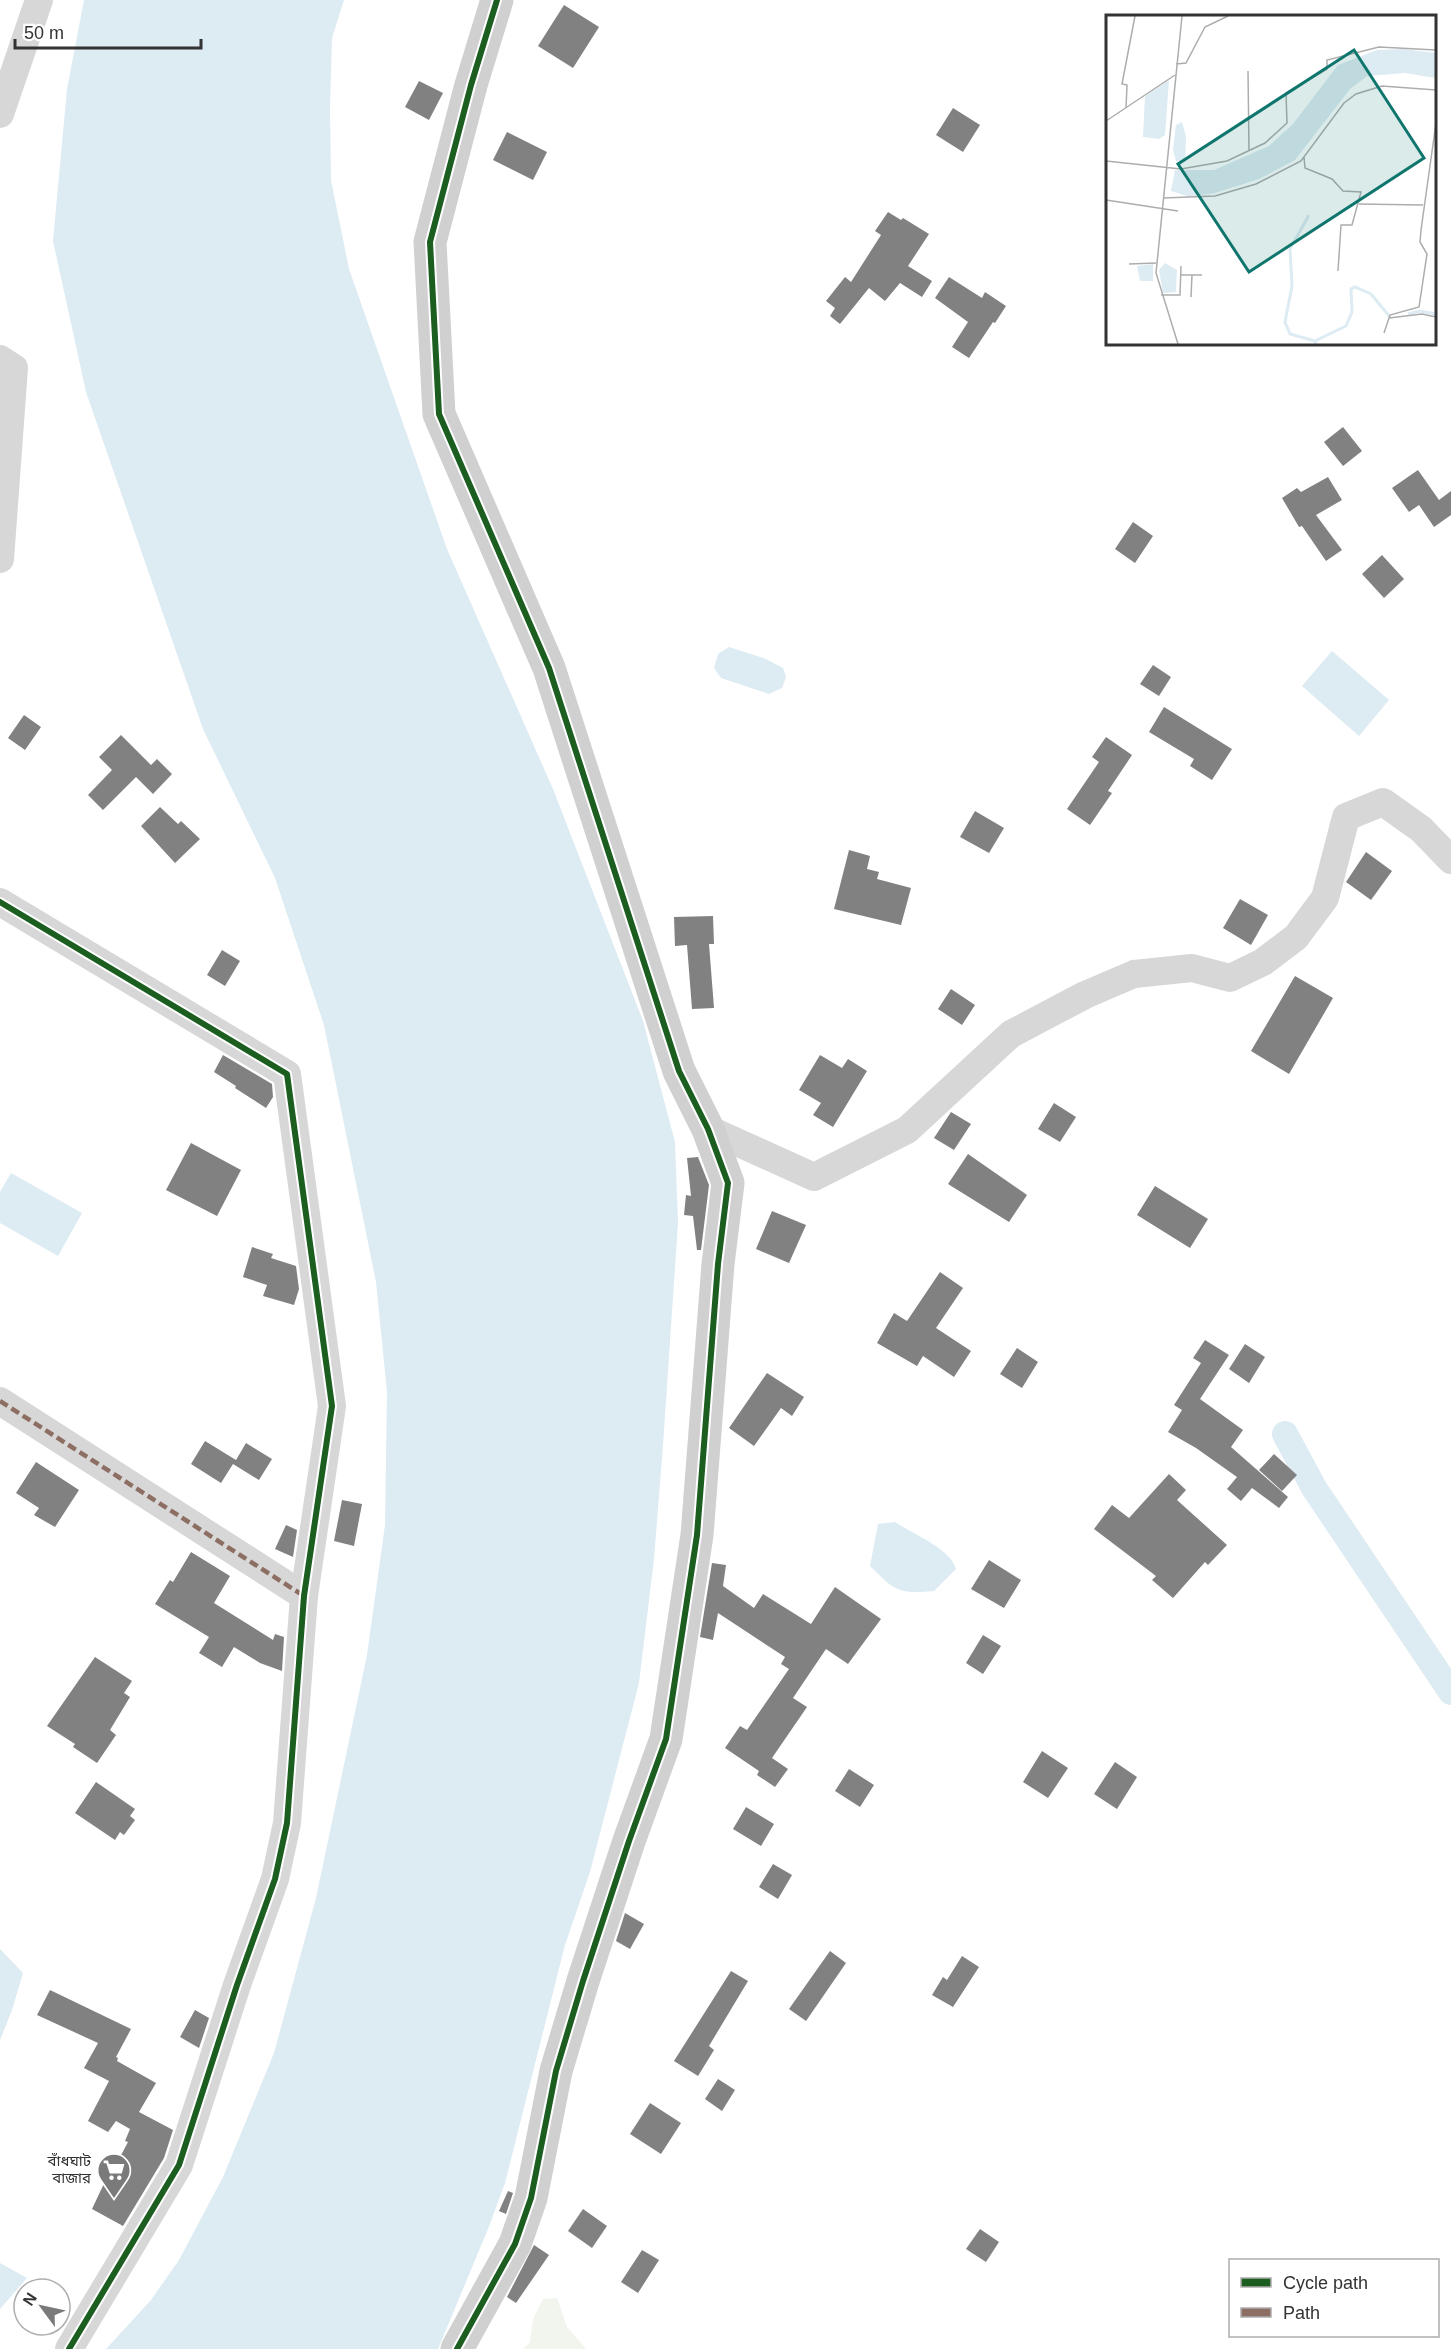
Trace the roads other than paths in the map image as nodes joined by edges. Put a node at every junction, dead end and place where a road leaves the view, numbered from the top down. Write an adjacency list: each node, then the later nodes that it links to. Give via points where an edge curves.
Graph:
1 (39, 0): 3 (street)
2 (497, 0): 8 (street, via 430,242 439,414 549,668 679,1071)
3 (0, 114)
4 (0, 359): 5 (street, via 14,368)
5 (0, 559)
6 (1451, 860): 8 (street, via 1421,829 1383,802 1346,817 1325,898 1296,937 1263,962 1230,978 1192,968 1134,974 1085,995 1011,1034 907,1130 814,1177)
7 (0, 902): 10 (street, via 287,1074 332,1406)
8 (708, 1129): 12 (street, via 728,1183 697,1535 666,1739 629,1841 556,2071 531,2198 518,2235)
9 (0, 1401): 10 (street)
10 (304, 1596): 11 (street, via 287,1823 275,1879 179,2165)
11 (69, 2349)
12 (457, 2349)

